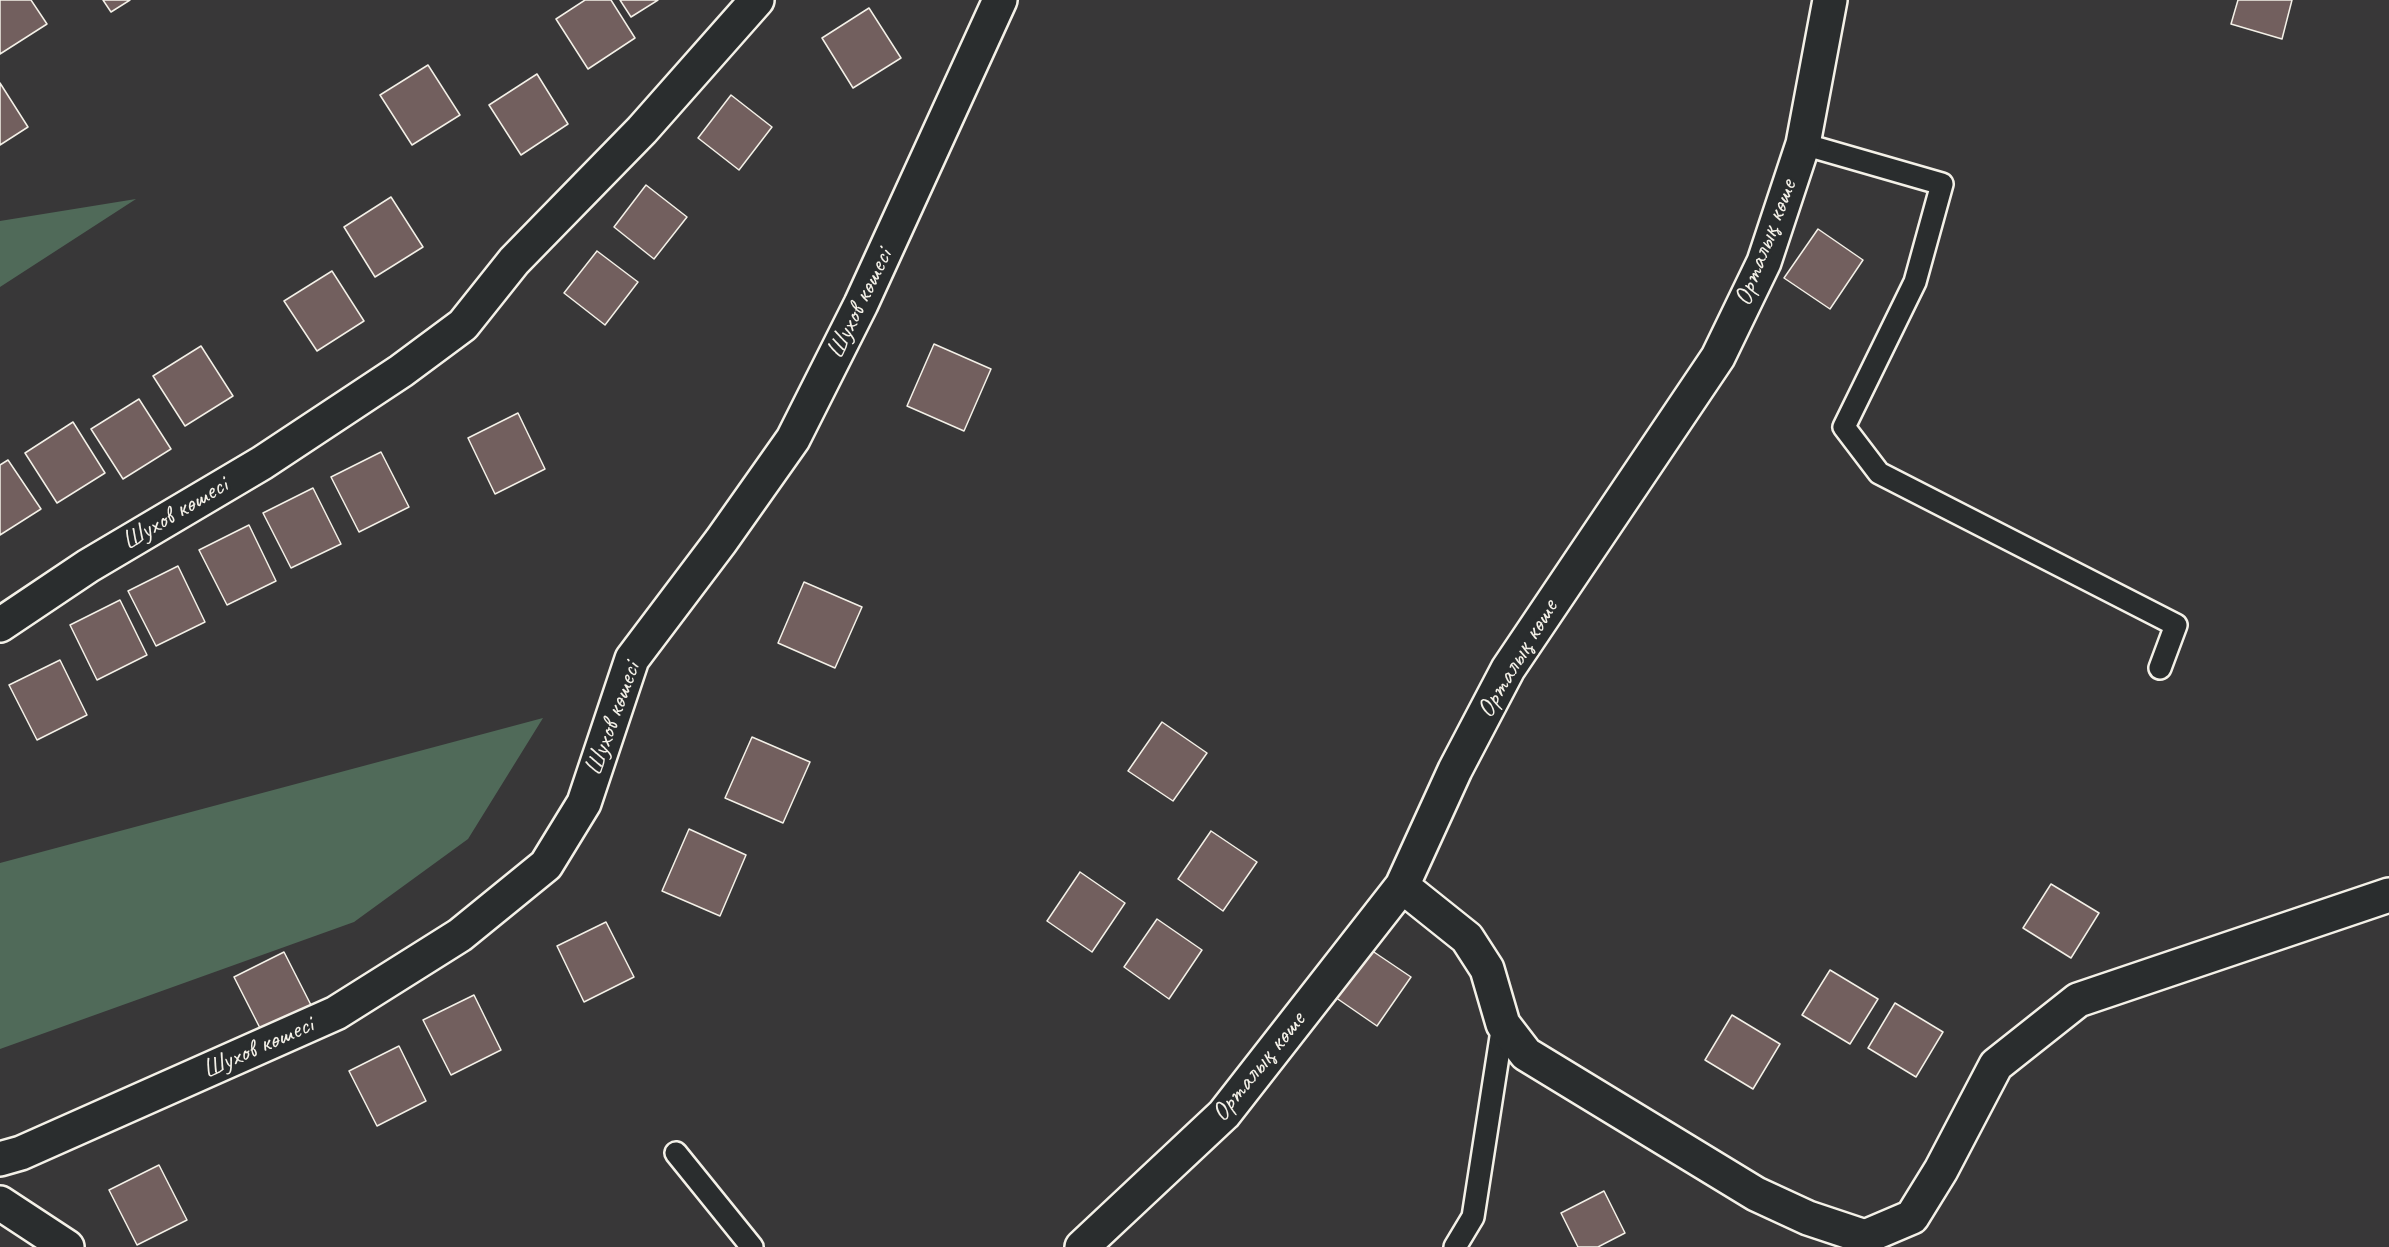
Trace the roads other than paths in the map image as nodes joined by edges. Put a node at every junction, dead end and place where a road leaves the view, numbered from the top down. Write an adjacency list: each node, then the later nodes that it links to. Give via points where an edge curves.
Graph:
1 (757, 0): 5 (street, Шухов көшесі, via 642,130 514,261 463,325 262,463 88,566)
2 (1000, 0): 11 (street, Шухов көшесі, via 861,304 793,439 632,658 584,803 546,864 459,935 336,1013)
3 (1830, 0): 4 (street, Орталық көше)
4 (1803, 144): 6 (lane, via 1941,184 1916,282 1844,428 1879,473 2176,625); 7 (street, Орталық көше, via 1764,262 1718,357 1508,669)
5 (0, 625)
6 (2160, 668)
7 (1402, 886): 9 (street, via 1467,938 1487,969); 16 (street, Орталық көше, via 1224,1114)
8 (2389, 895): 13 (street, via 2078,1000 1996,1065 1912,1217)
9 (1503, 1024): 13 (street, via 1526,1054 1756,1194); 17 (lane, via 1473,1216)
10 (676, 1153): 15 (lane)
11 (0, 1159)
12 (0, 1203): 14 (street)
13 (1867, 1242)
14 (67, 1247)
15 (752, 1247)
16 (1082, 1247)
17 (1455, 1247)

